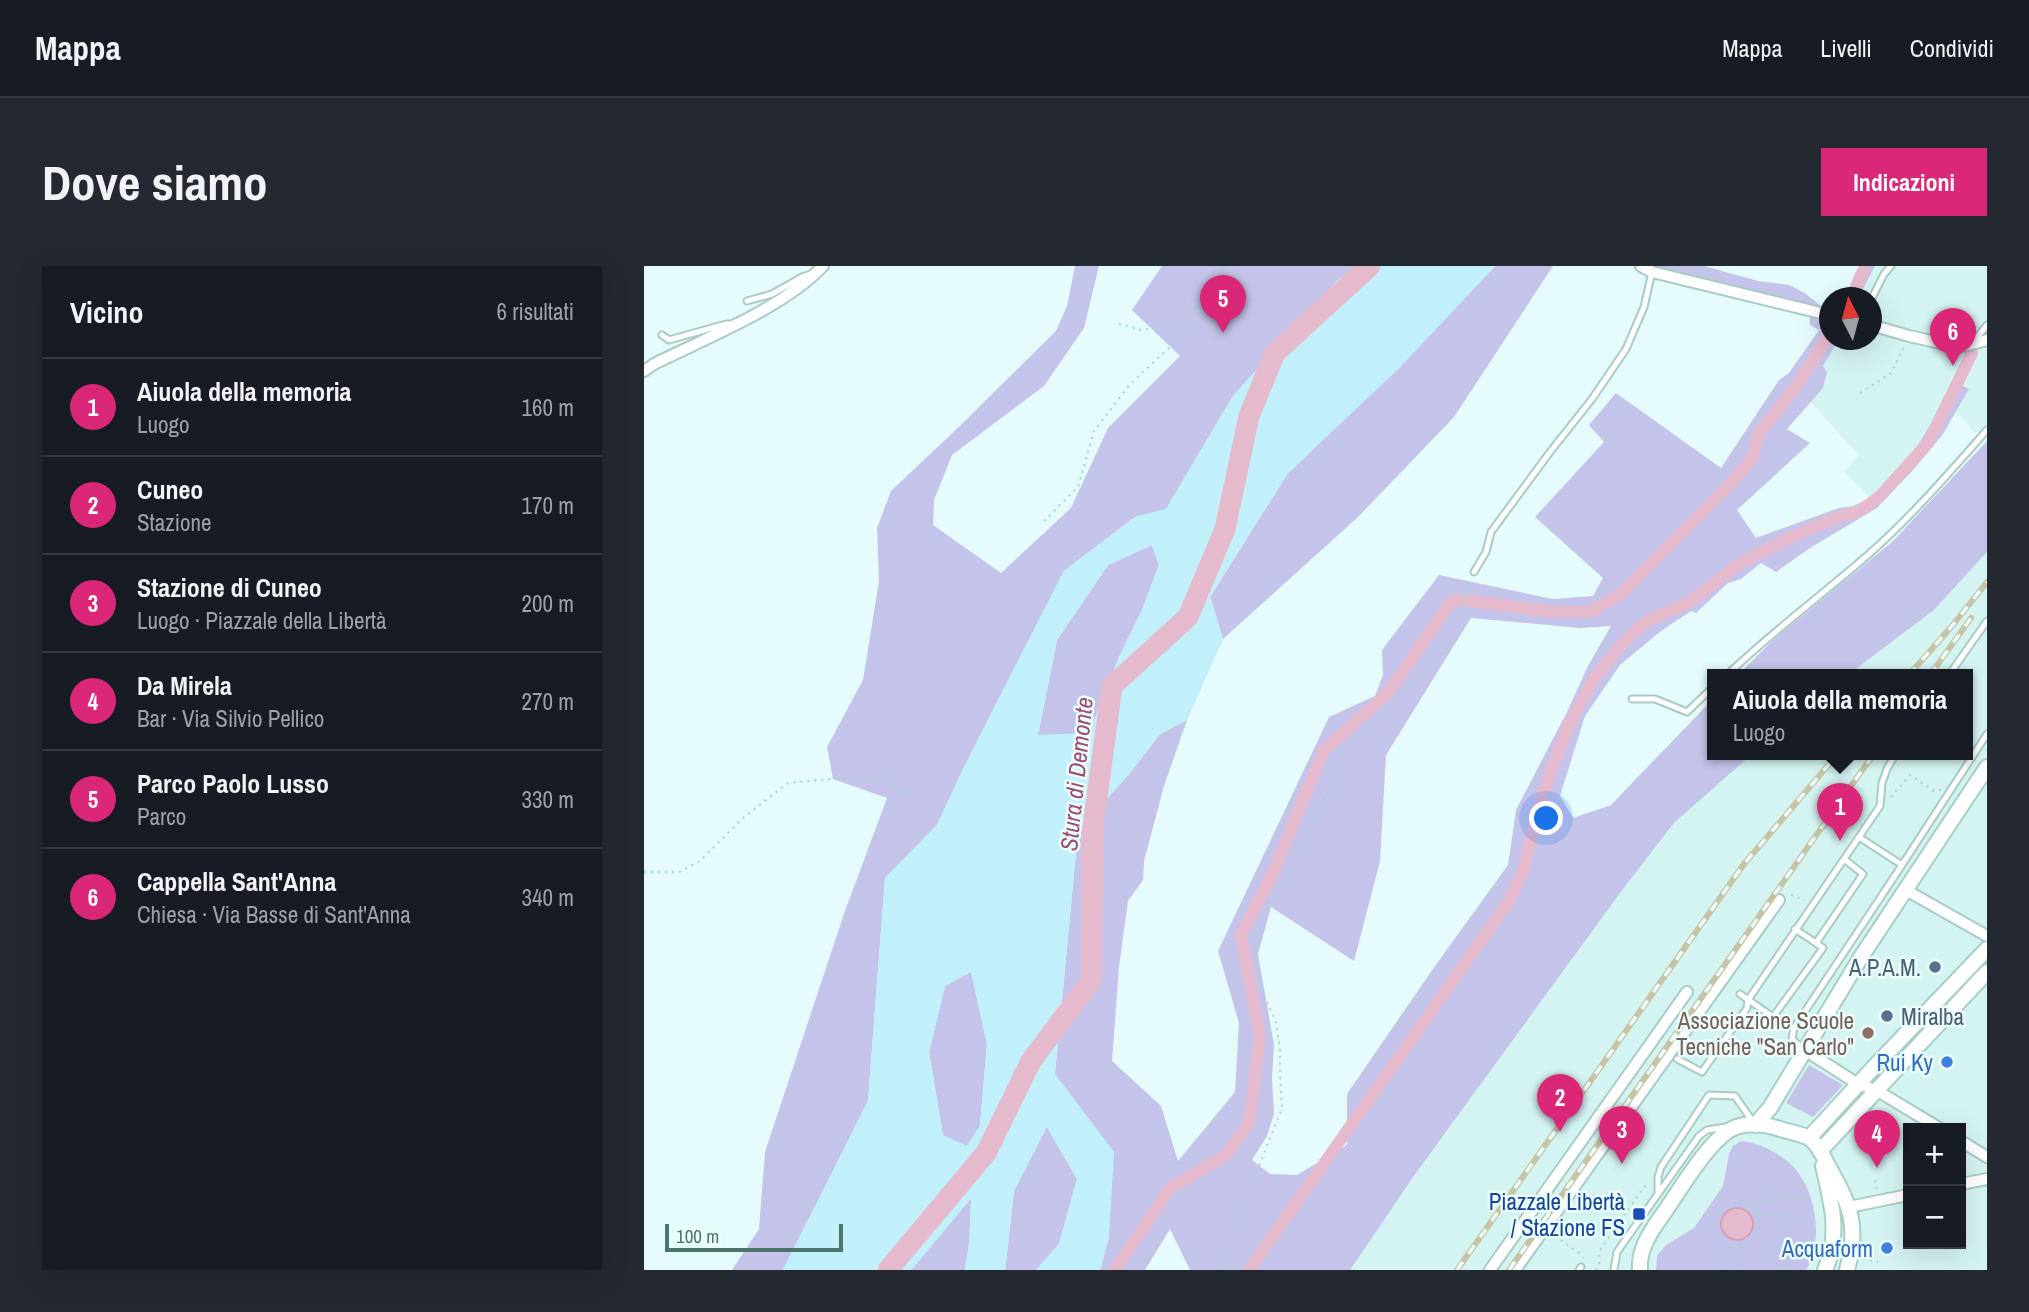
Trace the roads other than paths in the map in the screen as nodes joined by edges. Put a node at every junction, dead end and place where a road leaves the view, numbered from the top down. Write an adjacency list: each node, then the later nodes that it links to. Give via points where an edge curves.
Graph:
1 (1641, 266): 4 (street)
2 (1891, 266): 5 (lane)
3 (820, 269): 6 (lane, via 772,294); 8 (street, via 772,304)
4 (1652, 272): 7 (street); 16 (lane, via 1644,307 1626,349 1491,532)
5 (1878, 287)
6 (747, 301)
7 (1819, 313)
8 (733, 324): 11 (lane, via 669,340); 14 (street)
9 (1987, 326): 13 (lane)
10 (1882, 328): 13 (street, via 1959,347)
11 (662, 335)
12 (1987, 340): 13 (street)
13 (1972, 344)
14 (644, 371)
15 (1987, 430): 18 (lane, via 1920,506)
16 (1474, 572)
17 (1987, 621): 19 (lane)
18 (1733, 669)
19 (1953, 669)
20 (1707, 693): 21 (lane, via 1687,712 1655,699)
21 (1632, 699)
22 (1987, 734): 23 (lane)
23 (1973, 756)
24 (1892, 760): 27 (lane, via 1882,783 1880,806)
25 (1970, 760): 29 (lane)
26 (1987, 767): 30 (main road)
27 (1859, 837): 28 (lane); 29 (lane)
28 (1844, 859): 32 (lane); 34 (lane, via 1864,874)
29 (1902, 865): 40 (lane, via 1794,1028 1792,1039)
30 (1904, 889): 33 (street); 40 (main road)
31 (1779, 900): 57 (street)
32 (1796, 929): 34 (lane); 39 (lane)
33 (1987, 936)
34 (1816, 943): 39 (lane, via 1823,948 1773,1017)
35 (1987, 949): 42 (main road)
36 (1987, 972): 43 (main road)
37 (1687, 992): 56 (street)
38 (1740, 995): 39 (lane)
39 (1748, 1000): 41 (lane, via 1702,1072)
40 (1804, 1049): 42 (street); 45 (main road)
41 (1677, 1059)
42 (1858, 1084): 43 (street); 47 (main road)
43 (1876, 1090): 44 (street); 49 (main road)
44 (1931, 1123)
45 (1755, 1125): 46 (main road); 47 (main road); 53 (lane, via 1735,1096 1709,1095 1661,1167)
46 (1736, 1127): 53 (lane, via 1718,1127 1699,1136); 59 (main road, via 1722,1135 1700,1161 1646,1239)
47 (1809, 1138): 49 (main road)
48 (1966, 1144): 50 (street)
49 (1820, 1151): 55 (main road); 60 (main road, via 1833,1203 1832,1247)
50 (1987, 1157)
51 (1987, 1179): 52 (street)
52 (1966, 1183)
53 (1658, 1193): 58 (lane, via 1617,1252)
54 (1903, 1196): 55 (street)
55 (1849, 1207): 61 (main road, via 1852,1250)
56 (1490, 1270)
57 (1515, 1270)
58 (1614, 1270)
59 (1640, 1270)
60 (1825, 1270)
61 (1847, 1270)

